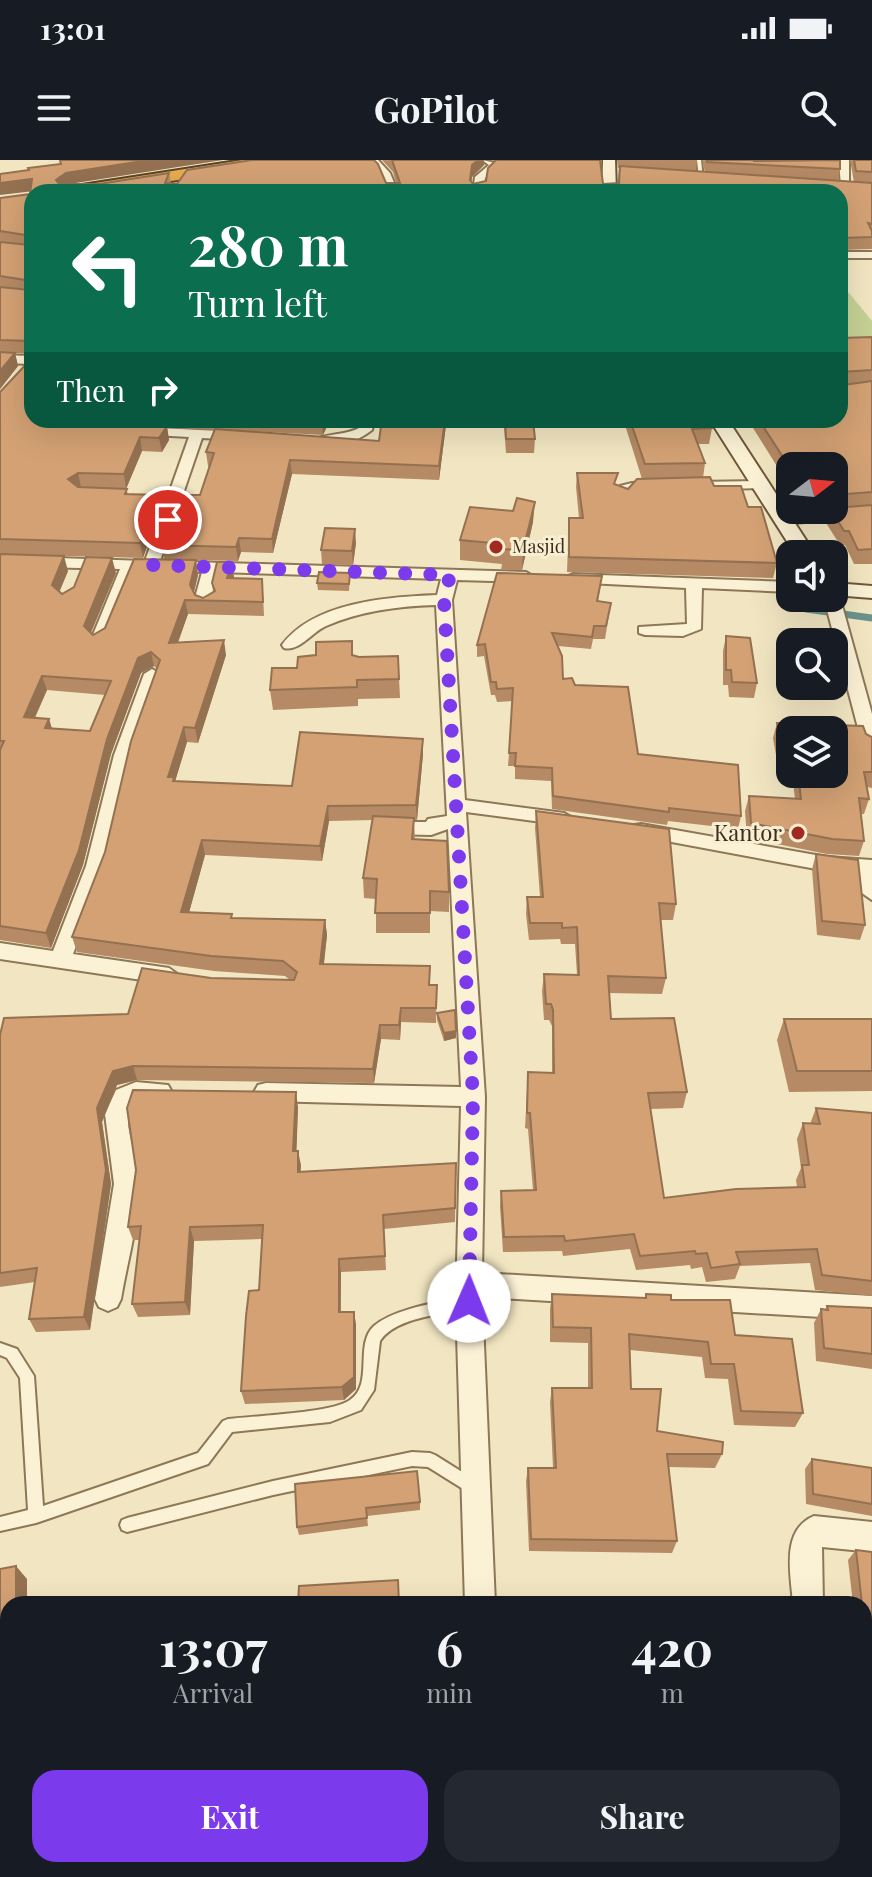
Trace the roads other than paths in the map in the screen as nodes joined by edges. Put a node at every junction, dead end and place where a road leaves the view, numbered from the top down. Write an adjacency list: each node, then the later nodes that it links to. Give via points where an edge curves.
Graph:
1 (274, 160): 11 (highway)
2 (373, 160): 12 (street)
3 (487, 160): 13 (street, via 495,164)
4 (699, 160): 9 (lane)
5 (844, 160): 7 (street)
6 (832, 173): 7 (street)
7 (846, 175): 14 (street)
8 (688, 177): 9 (street)
9 (701, 178): 10 (street)
10 (716, 179)
11 (144, 184)
12 (390, 184)
13 (479, 184)
14 (846, 184)
15 (848, 187): 16 (street)
16 (859, 188)
17 (848, 255): 18 (street)
18 (872, 255)
19 (0, 359): 20 (street)
20 (24, 360)
21 (369, 428): 26 (street, via 334,442)
22 (724, 428): 27 (street)
23 (127, 430): 24 (street)
24 (197, 433): 25 (street); 34 (street, via 170,497)
25 (254, 437)
26 (297, 440)
27 (760, 485): 28 (street, via 632,487); 29 (street)
28 (622, 498)
29 (776, 509)
30 (872, 512): 31 (street)
31 (848, 514)
32 (0, 561): 33 (street, via 79,570)
33 (129, 565): 34 (street); 44 (street)
34 (151, 565): 35 (street)
35 (211, 568): 36 (street); 41 (street)
36 (447, 588): 40 (street, via 546,578); 45 (street, via 327,620 298,633); 48 (street)
37 (776, 588): 40 (street)
38 (872, 592): 39 (street)
39 (848, 595)
40 (696, 596): 43 (street, via 695,626)
41 (206, 605)
42 (837, 612): 47 (street)
43 (645, 630)
44 (98, 642)
45 (290, 645)
46 (152, 674): 55 (street, via 123,755 93,875)
47 (872, 747)
48 (458, 814): 49 (street); 51 (street, via 428,830); 59 (street)
49 (589, 822)
50 (618, 826): 52 (street)
51 (372, 827)
52 (870, 868): 53 (street)
53 (872, 893)
54 (0, 951): 55 (street)
55 (61, 957): 56 (street)
56 (187, 978)
57 (183, 1092): 61 (street, via 137,1092 123,1098 117,1123 126,1184)
58 (246, 1092): 59 (street)
59 (473, 1097): 60 (street)
60 (469, 1292): 62 (street); 64 (street); 65 (lane, via 378,1331 367,1390 356,1405 330,1415 228,1426 203,1459)
61 (108, 1299)
62 (872, 1308)
63 (0, 1349): 65 (lane, via 12,1353 27,1376)
64 (477, 1489): 67 (lane, via 430,1460 412,1459); 69 (street)
65 (36, 1516): 66 (lane)
66 (0, 1524)
67 (127, 1525)
68 (872, 1537): 70 (street, via 814,1531 804,1548)
69 (480, 1596)
70 (807, 1596)

